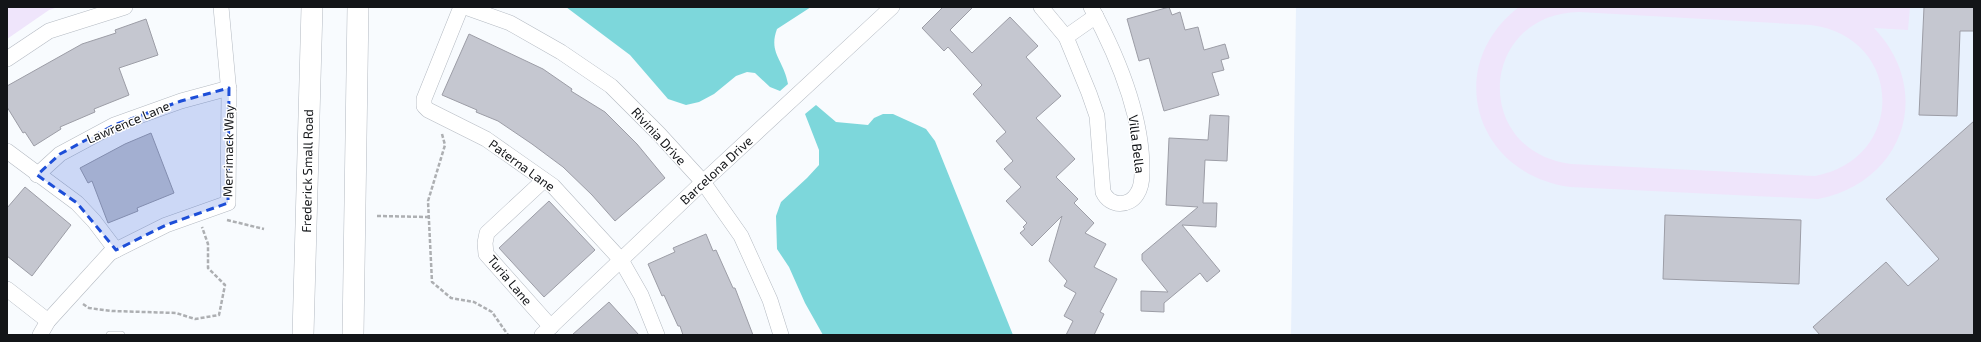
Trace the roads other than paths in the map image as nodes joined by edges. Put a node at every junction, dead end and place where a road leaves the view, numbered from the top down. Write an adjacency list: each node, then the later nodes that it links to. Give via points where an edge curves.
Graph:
1 (125, 7): 11 (street, via 49,31)
2 (221, 7): 12 (street, Merrimack Way)
3 (312, 7): 25 (street, Frederick Small Road)
4 (358, 7): 26 (street)
5 (461, 7): 15 (street, Paterna Lane, via 424,99 424,106 486,139)
6 (465, 7): 16 (street, Rivinia Drive, via 510,23 561,52 611,86)
7 (892, 7): 16 (street, Barcelona Drive)
8 (1041, 7): 10 (street, Villa Bella)
9 (1093, 12): 10 (street, Villa Bella); 10 (street, Villa Bella, via 1119,63 1138,132 1141,184 1138,193 1125,204 1111,202 1103,192 1097,116)
10 (1066, 37)
11 (7, 59)
12 (229, 88): 14 (street, Lawrence Lane, via 181,100 114,125 60,154); 17 (street, Merrimack Way, via 228,203 166,225)
13 (7, 151): 14 (street)
14 (37, 174): 17 (street, via 77,204)
15 (544, 180): 18 (street, Paterna Lane, via 553,186); 21 (street, Turia Lane, via 487,233 484,243 486,254)
16 (703, 182): 18 (street, Barcelona Drive); 28 (street, Rivinia Drive, via 741,236 770,300)
17 (116, 250): 20 (street, Merrimack Way, via 110,253)
18 (621, 260): 21 (street, Barcelona Drive); 27 (street, Paterna Lane, via 641,295)
19 (7, 289): 20 (street)
20 (48, 321): 22 (street, Merrimack Way)
21 (547, 331)
22 (40, 335)
23 (110, 335): 24 (lane)
24 (121, 335)
25 (303, 335)
26 (353, 335)
27 (657, 335)
28 (781, 335)

